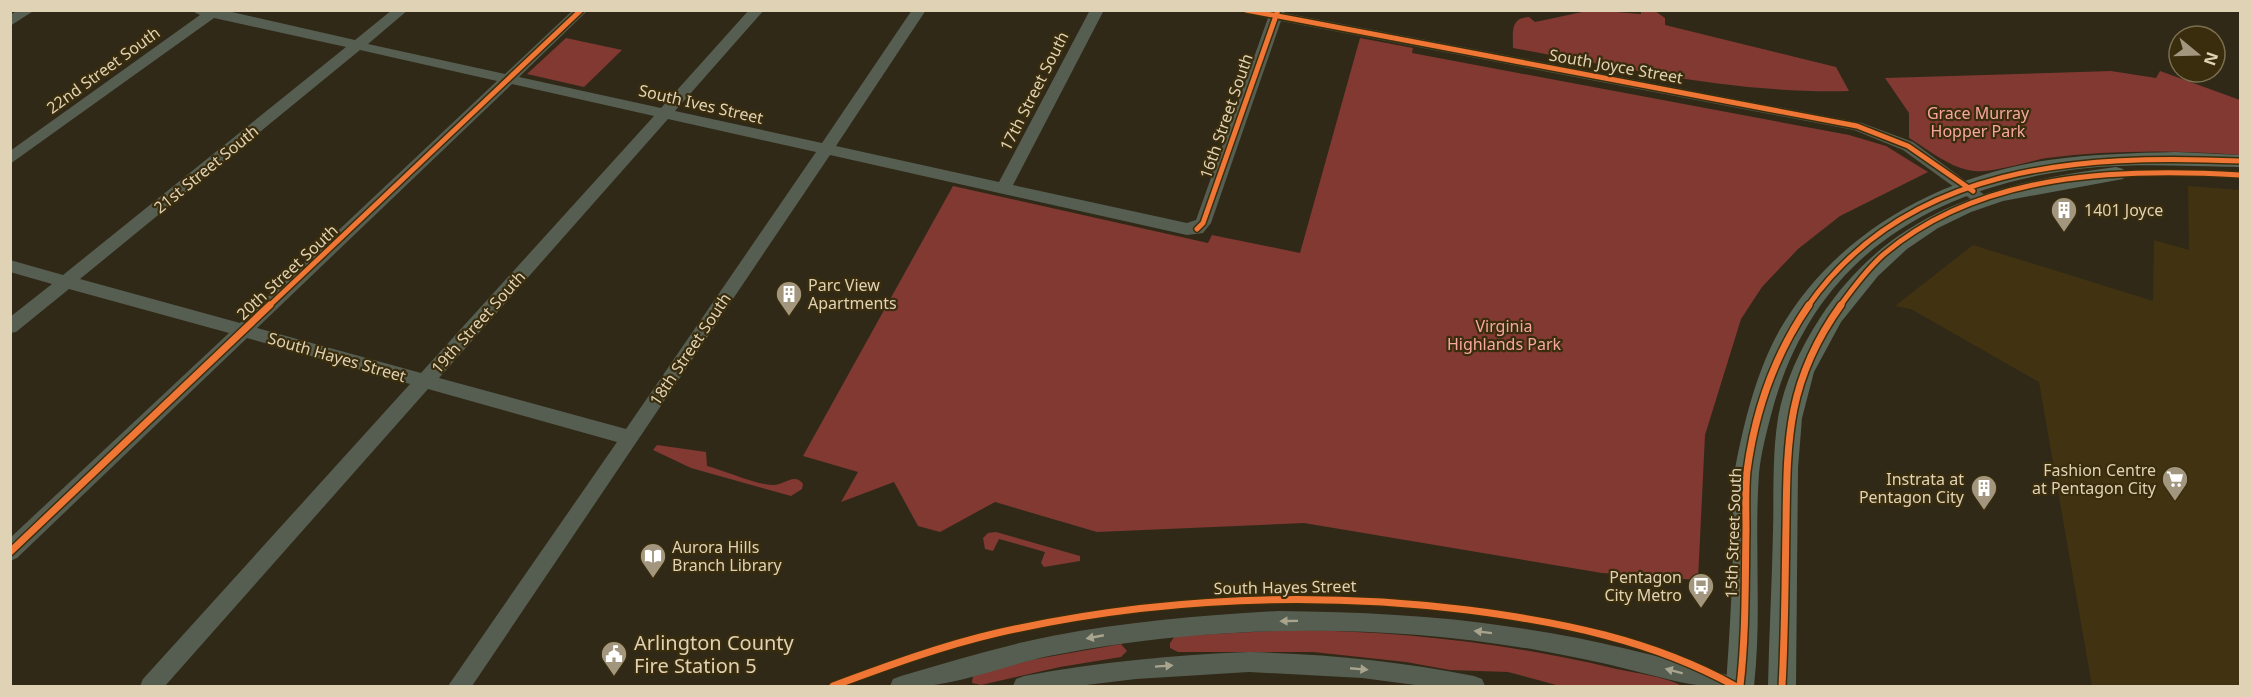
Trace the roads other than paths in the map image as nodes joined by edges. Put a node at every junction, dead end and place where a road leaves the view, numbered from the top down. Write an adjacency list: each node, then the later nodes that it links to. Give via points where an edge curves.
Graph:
1 (28, 10): 10 (street)
2 (401, 10): 11 (street, 21st Street South)
3 (581, 10): 12 (street, 20th Street South)
4 (757, 10): 13 (street, 19th Street South)
5 (919, 10): 14 (street, 18th Street South)
6 (1097, 10): 18 (street, 17th Street South)
7 (1246, 10): 9 (street, South Joyce Street)
8 (208, 12): 11 (street, South Ives Street); 15 (street, 22nd Street South)
9 (1277, 13): 19 (street, South Joyce Street, via 1857,126 1908,146); 20 (street, 16th Street South, via 1203,223)
10 (10, 22)
11 (358, 45): 12 (street, South Ives Street); 22 (street, 21st Street South)
12 (509, 80): 13 (street, South Ives Street); 24 (street, 20th Street South)
13 (664, 114): 14 (street, South Ives Street); 25 (street, 19th Street South)
14 (825, 150): 18 (street, South Ives Street); 26 (street, 18th Street South)
15 (10, 159)
16 (2241, 161): 19 (main road, via 2074,163 2026,170)
17 (2241, 175): 19 (main road, via 2128,173)
18 (1003, 189): 20 (street, South Ives Street)
19 (1974, 193): 34 (main road, 15th Street South, via 1941,196 1856,250 1811,299 1779,356 1747,472); 35 (main road, via 1886,253 1859,281 1832,316 1803,373 1791,418 1786,466)
20 (1197, 229)
21 (10, 266): 22 (street, South Hayes Street)
22 (67, 281): 23 (street, 21st Street South); 24 (street, South Hayes Street)
23 (10, 327)
24 (244, 331): 25 (street, South Hayes Street); 27 (street, 20th Street South)
25 (425, 381): 26 (street, South Hayes Street); 28 (street, 19th Street South)
26 (630, 438): 29 (street, 18th Street South)
27 (10, 552)
28 (151, 687)
29 (459, 687)
30 (901, 687): 33 (street, South Hayes Street, one-way to 30, via 1605,654 1511,636 1331,620 1211,624 1104,635 964,666)
31 (1024, 687): 32 (street, one-way to 32, via 1087,674 1227,662 1385,672)
32 (1474, 687)
33 (1731, 687)
34 (1740, 687)
35 (1782, 687)

